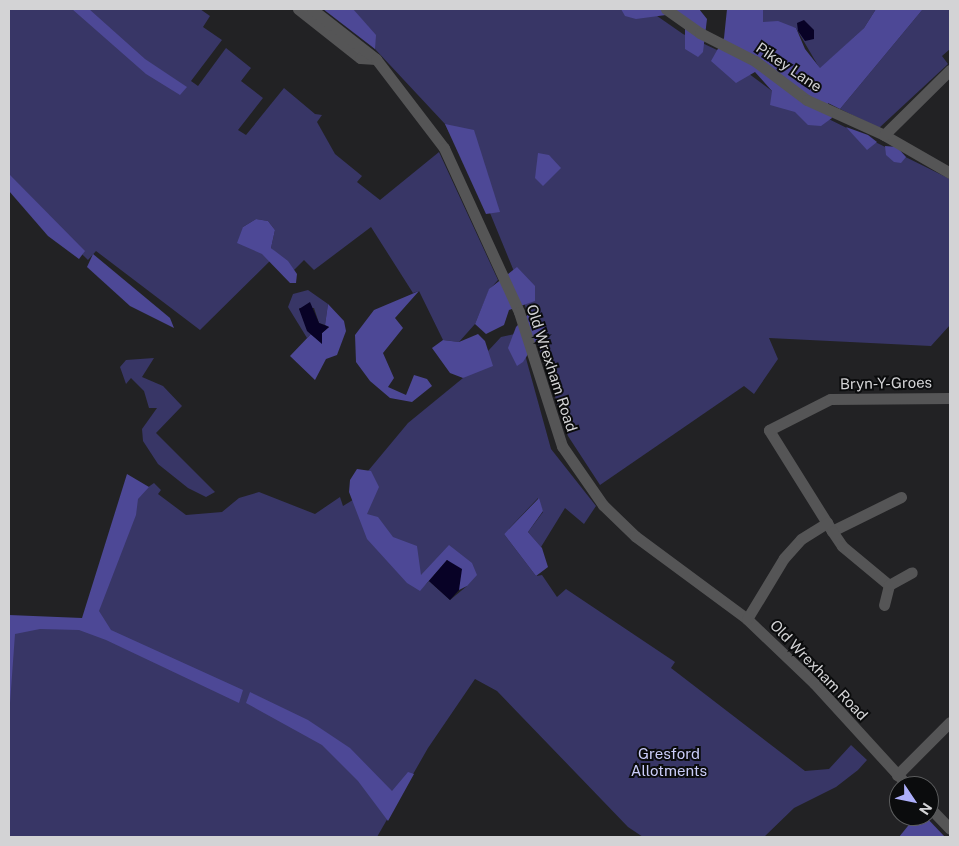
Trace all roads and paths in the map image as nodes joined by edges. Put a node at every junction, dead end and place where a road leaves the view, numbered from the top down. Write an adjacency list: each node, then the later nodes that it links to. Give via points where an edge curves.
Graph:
1 (298, 9): 4 (street, via 360,58)
2 (312, 9): 4 (street, Old Wrexham Road)
3 (666, 9): 6 (street, Pikey Lane, via 700,33 755,61 807,100)
4 (376, 60): 14 (street, Old Wrexham Road, via 444,148 519,312 562,446 603,505 635,536)
5 (950, 70): 6 (street)
6 (884, 135): 7 (street, Pikey Lane)
7 (950, 173)
8 (950, 398): 10 (street, Bryn-Y-Groes, via 830,399 769,430 781,454)
9 (902, 497): 10 (street)
10 (830, 527): 12 (street, via 842,546); 14 (street, via 801,539 784,558)
11 (912, 572): 12 (street)
12 (889, 585): 13 (street)
13 (884, 605)
14 (747, 619): 16 (street, Old Wrexham Road, via 814,683)
15 (950, 722): 16 (street)
16 (897, 775)
17 (939, 816): 18 (street)
18 (949, 824)

